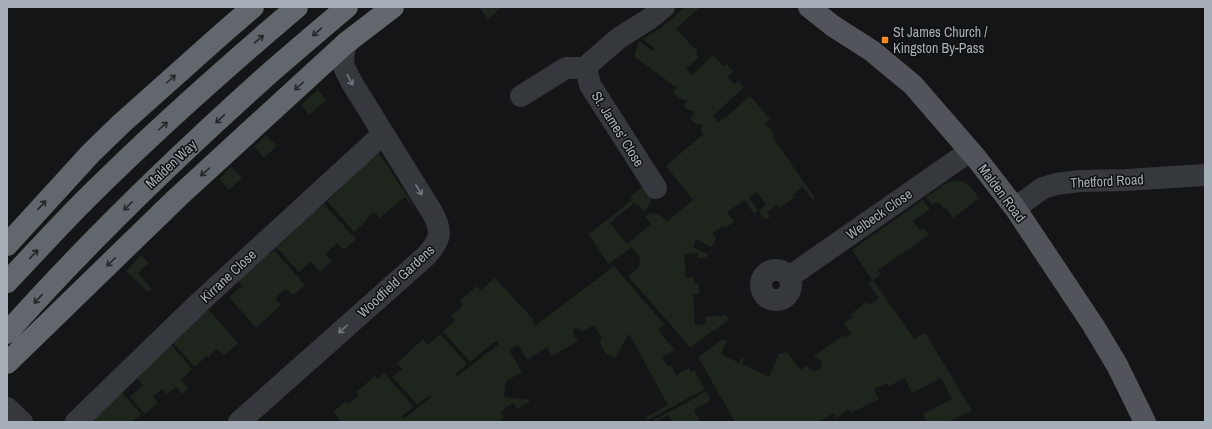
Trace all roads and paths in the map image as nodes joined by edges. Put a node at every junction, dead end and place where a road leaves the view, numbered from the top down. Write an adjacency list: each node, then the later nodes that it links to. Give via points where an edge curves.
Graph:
1 (253, 7): 15 (highway, one-way to 1, via 96,148)
2 (297, 7): 17 (highway, one-way to 2, via 134,152)
3 (347, 7): 18 (highway, Malden Way, one-way to 18, via 263,79 156,178)
4 (393, 7): 7 (highway)
5 (664, 7): 8 (street, via 650,19 618,38)
6 (809, 7): 11 (main road, Malden Road, via 872,51 913,85)
7 (346, 43): 10 (street, Woodfield Gardens, one-way to 10, via 344,67); 19 (highway, one-way to 19, via 178,197)
8 (586, 68): 9 (street, via 566,68); 13 (street, St. James' Close, via 590,85)
9 (521, 96)
10 (383, 134): 22 (street, Kirrane Close, via 200,302); 23 (street, Woodfield Gardens, one-way to 23, via 437,221 440,232 436,245)
11 (970, 152): 14 (main road, Malden Road); 16 (street, Welbeck Close)
12 (1205, 175): 14 (street, Thetford Road, via 1056,184 1043,188)
13 (656, 188)
14 (1015, 208): 24 (main road, Malden Road, via 1093,325 1117,365)
15 (7, 245)
16 (789, 277)
17 (7, 282)
18 (7, 333)
19 (7, 363)
20 (7, 408): 21 (street)
21 (22, 422)
22 (76, 422)
23 (239, 422)
24 (1145, 422)

